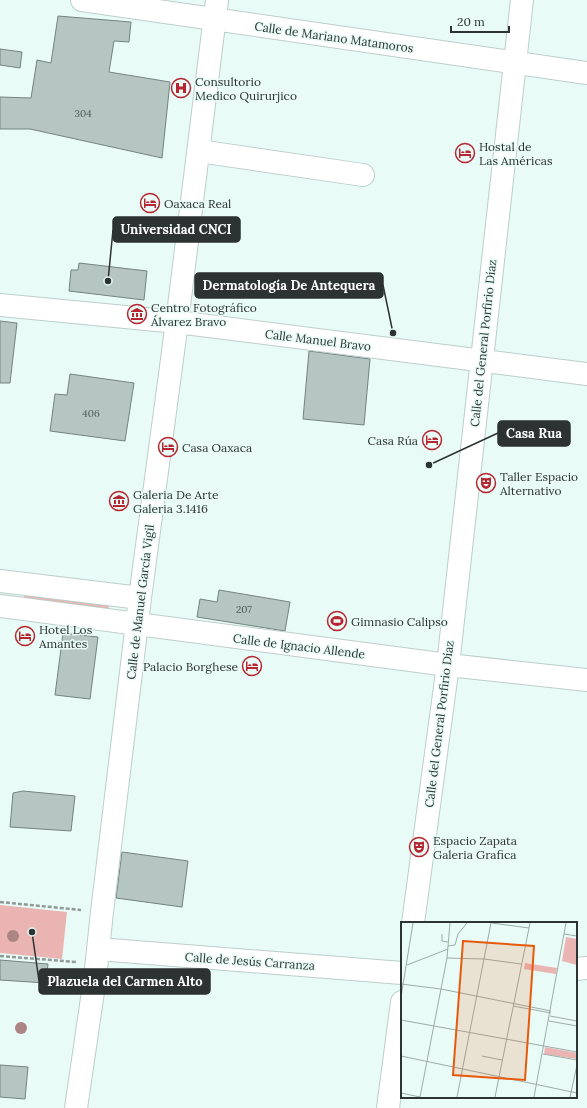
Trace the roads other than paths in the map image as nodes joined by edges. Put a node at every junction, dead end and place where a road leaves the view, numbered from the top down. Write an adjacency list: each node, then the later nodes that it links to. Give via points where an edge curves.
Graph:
1 (82, 0): 3 (street, Calle de Mariano Matamoros)
2 (522, 0): 4 (street, Calle del General Porfirio Díaz)
3 (216, 10): 4 (street, Calle de Mariano Matamoros); 6 (street, Calle de Manuel García Vigil)
4 (515, 62): 5 (street, Calle de Mariano Matamoros); 10 (street, Calle del General Porfirio Díaz)
5 (587, 72)
6 (199, 151): 7 (street); 9 (street, Calle de Manuel García Vigil)
7 (363, 175)
8 (0, 305): 9 (street, Calle Manuel Bravo)
9 (177, 322): 10 (street, Calle Manuel Bravo); 13 (street, Calle de Manuel García Vigil)
10 (481, 361): 11 (street, Calle Manuel Bravo); 16 (street, Calle del General Porfirio Díaz)
11 (587, 374)
12 (8, 582): 13 (street, Calle de Ignacio Allende); 14 (street, Calle de Ignacio Allende)
13 (140, 598): 15 (street, Calle de Manuel García Vigil)
14 (6, 606): 15 (street, Calle de Ignacio Allende)
15 (138, 624): 16 (street, Calle de Ignacio Allende); 19 (street, Calle de Manuel García Vigil)
16 (448, 665): 17 (street, Calle de Ignacio Allende); 18 (street, Calle del General Porfirio Díaz)
17 (587, 680)
18 (413, 922)
19 (97, 957): 22 (street, Calle de Jesús Carranza); 24 (street, Calle de Manuel García Vigil)
20 (587, 968): 21 (street)
21 (577, 969)
22 (401, 972)
23 (401, 1010): 25 (street)
24 (76, 1108)
25 (388, 1108)

